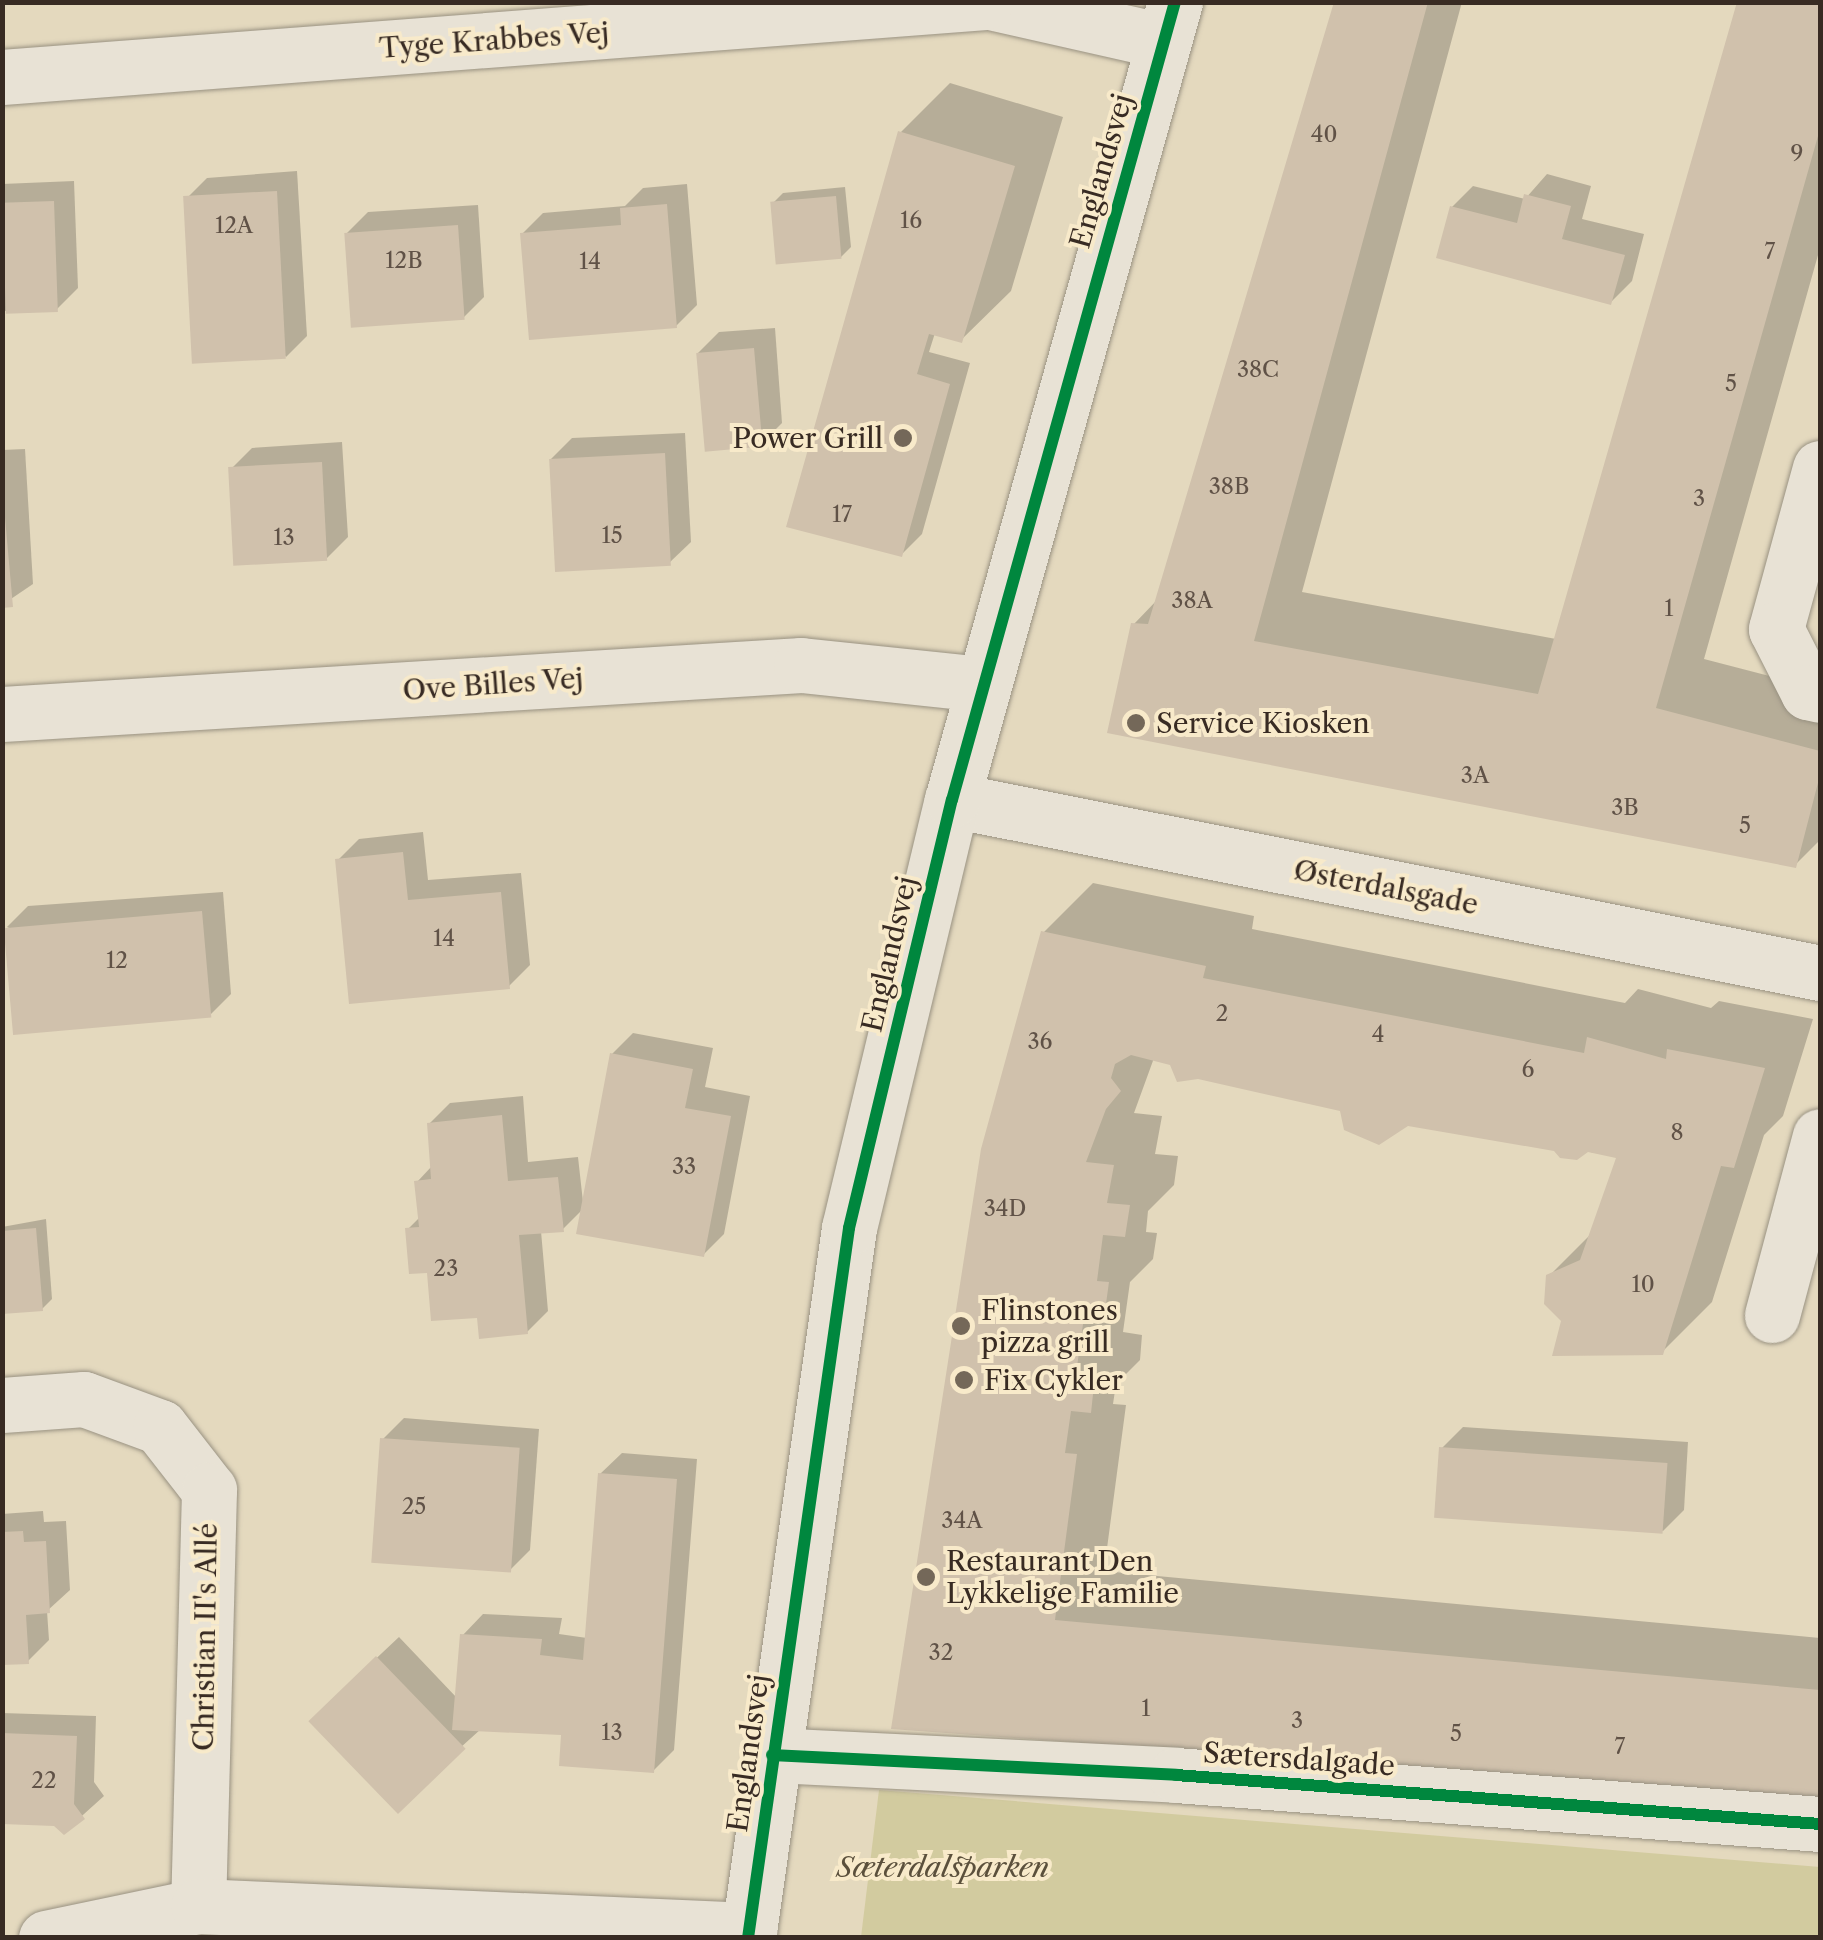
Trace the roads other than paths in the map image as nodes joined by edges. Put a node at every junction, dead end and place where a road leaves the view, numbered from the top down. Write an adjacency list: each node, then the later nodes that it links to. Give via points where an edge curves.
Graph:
1 (987, 2): 2 (street, Tyge Krabbes Vej); 3 (street, Tyge Krabbes Vej)
2 (1169, 22): 5 (street, Englandsvej)
3 (2, 77)
4 (1820, 468): 6 (street, via 1776,628 1808,692)
5 (984, 684): 7 (street, Ove Billes Vej, via 801,665); 8 (street, Englandsvej)
6 (1820, 696)
7 (2, 714)
8 (952, 800): 9 (street, Østerdalsgade); 13 (street, Englandsvej, via 849,1228)
9 (1820, 973)
10 (1820, 1136): 11 (street)
11 (1772, 1315)
12 (2, 1406): 15 (street, Christian II's Allé, via 84,1399 160,1427 209,1490)
13 (772, 1755): 14 (street, Sætersdalgade, via 1196,1776); 16 (street, Englandsvej)
14 (1820, 1824)
15 (198, 1906): 16 (street); 17 (street)
16 (748, 1934)
17 (46, 1938)

